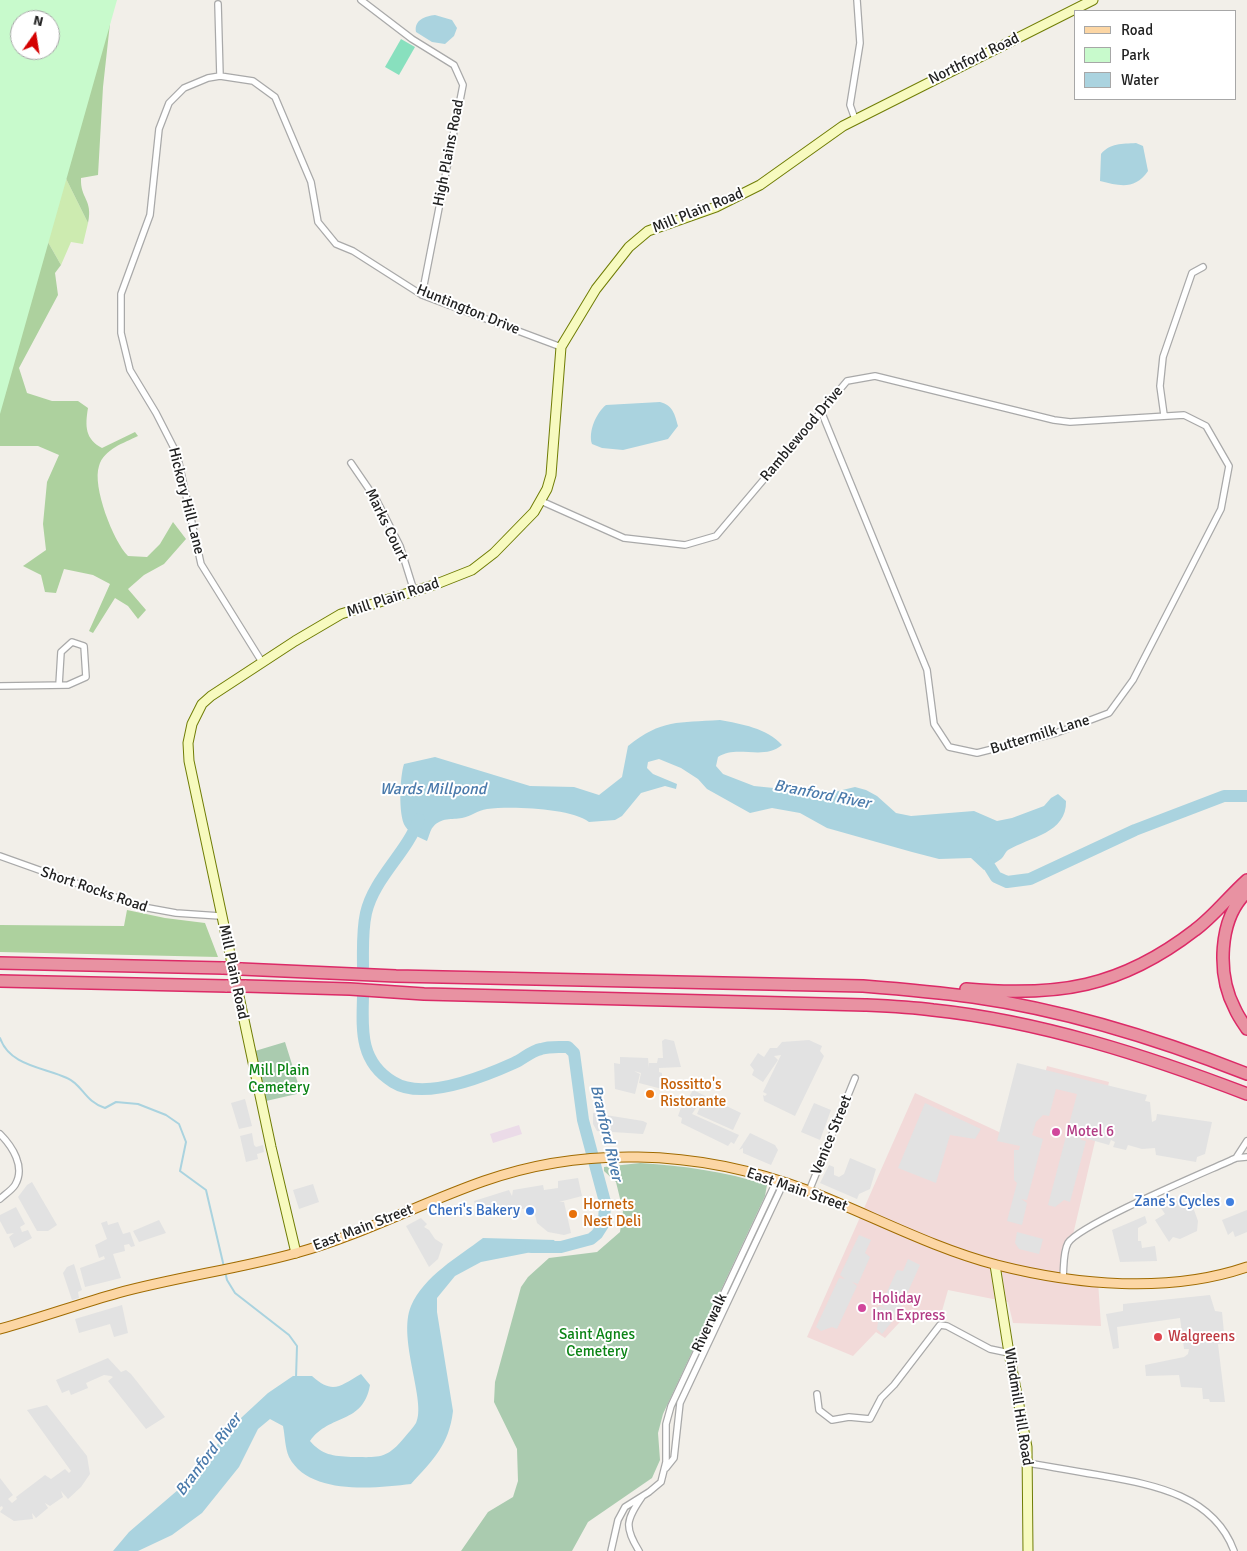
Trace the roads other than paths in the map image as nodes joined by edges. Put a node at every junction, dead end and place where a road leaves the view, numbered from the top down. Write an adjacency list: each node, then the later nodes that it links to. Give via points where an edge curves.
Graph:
1 (361, 0): 9 (street, High Plains Road, via 412,39 454,65 463,84)
2 (857, 0): 6 (street, via 860,43 850,105)
3 (1093, 0): 6 (street, Northford Road)
4 (218, 4): 5 (street)
5 (220, 76): 7 (street, Hickory Hill Lane, via 253,81 275,97 311,182 318,222 336,244); 17 (street, Hickory Hill Lane, via 184,88 169,103 159,129 150,215 121,294 121,333 130,370 177,454 202,564)
6 (856, 118): 10 (street, Mill Plain Road, via 760,185 716,207 648,231 628,247 596,289)
7 (353, 251): 9 (street, Huntington Drive)
8 (1203, 267): 12 (street, via 1192,273 1163,357 1160,386)
9 (422, 295): 10 (street, Huntington Drive)
10 (561, 347): 15 (street, Mill Plain Road, via 552,475)
11 (821, 411): 12 (street, Ramblewood Drive, via 846,381 875,376 1054,420 1070,422); 13 (street, Buttermilk Lane, via 927,670 934,724 949,748 977,753 1056,733 1109,713 1133,680 1221,509 1229,466); 15 (street, Ramblewood Drive, via 716,536 685,545 624,538)
12 (1164, 415): 13 (street, Ramblewood Drive, via 1184,415)
13 (1206, 426)
14 (351, 463): 16 (street, Marks Court, via 377,501 400,546)
15 (541, 502): 16 (street, Mill Plain Road, via 480,566)
16 (414, 591): 17 (street, Mill Plain Road, via 341,614)
17 (262, 662): 23 (street, Mill Plain Road, via 202,704 192,724 188,743 188,762)
18 (59, 685): 18 (street, via 68,685 86,677 84,646 72,642 61,652); 19 (street)
19 (0, 686)
20 (0, 856): 23 (street, Short Rocks Road, via 142,907)
21 (1247, 880): 26 (highway, via 1196,930 1159,955 1089,985 1049,992)
22 (1247, 892): 27 (highway, via 1238,900 1228,924 1223,955 1225,980 1234,1008)
23 (220, 916): 38 (street, Mill Plain Road)
24 (0, 964): 26 (highway, bridge)
25 (0, 981): 30 (highway, bridge, via 350,989 934,1010 1037,1029 1115,1048 1180,1068)
26 (863, 986): 28 (highway, via 974,997 1036,1010 1157,1042)
27 (1247, 1029)
28 (1247, 1074)
29 (855, 1078): 36 (street, Venice Street)
30 (1247, 1094)
31 (0, 1134): 37 (street, via 13,1148 18,1175 15,1184)
32 (1247, 1141): 34 (street)
33 (1247, 1157): 34 (street)
34 (1236, 1158): 41 (street, via 1109,1217 1072,1238 1066,1249)
35 (780, 1181): 36 (main road, East Main Street); 38 (main road, East Main Street, via 726,1166 676,1159 610,1157 580,1160 523,1170 485,1181); 46 (street, Riverwalk, via 680,1403 674,1458); 46 (street, Riverwalk, via 672,1406 666,1424)
36 (810, 1192): 39 (main road, East Main Street)
37 (0, 1199)
38 (296, 1253): 42 (main road, East Main Street, via 120,1293)
39 (995, 1265): 41 (main road, East Main Street); 43 (street, Windmill Hill Road)
40 (1247, 1267): 41 (main road, East Main Street, via 1170,1283)
41 (1063, 1277)
42 (0, 1329)
43 (1009, 1353): 44 (street, via 990,1349 940,1325 881,1398 870,1419 849,1417 832,1420 819,1410); 45 (street, Windmill Hill Road)
44 (817, 1394)
45 (1028, 1463): 50 (street, Windmill Hill Road); 51 (street, via 1146,1484 1180,1495 1212,1518 1229,1538)
46 (664, 1472): 47 (street, Riverwalk, via 661,1482)
47 (643, 1496): 48 (street, Riverwalk, via 625,1507 618,1520); 49 (street, Riverwalk, via 629,1522 630,1539)
48 (611, 1551)
49 (639, 1551)
50 (1028, 1551)
51 (1234, 1551)

